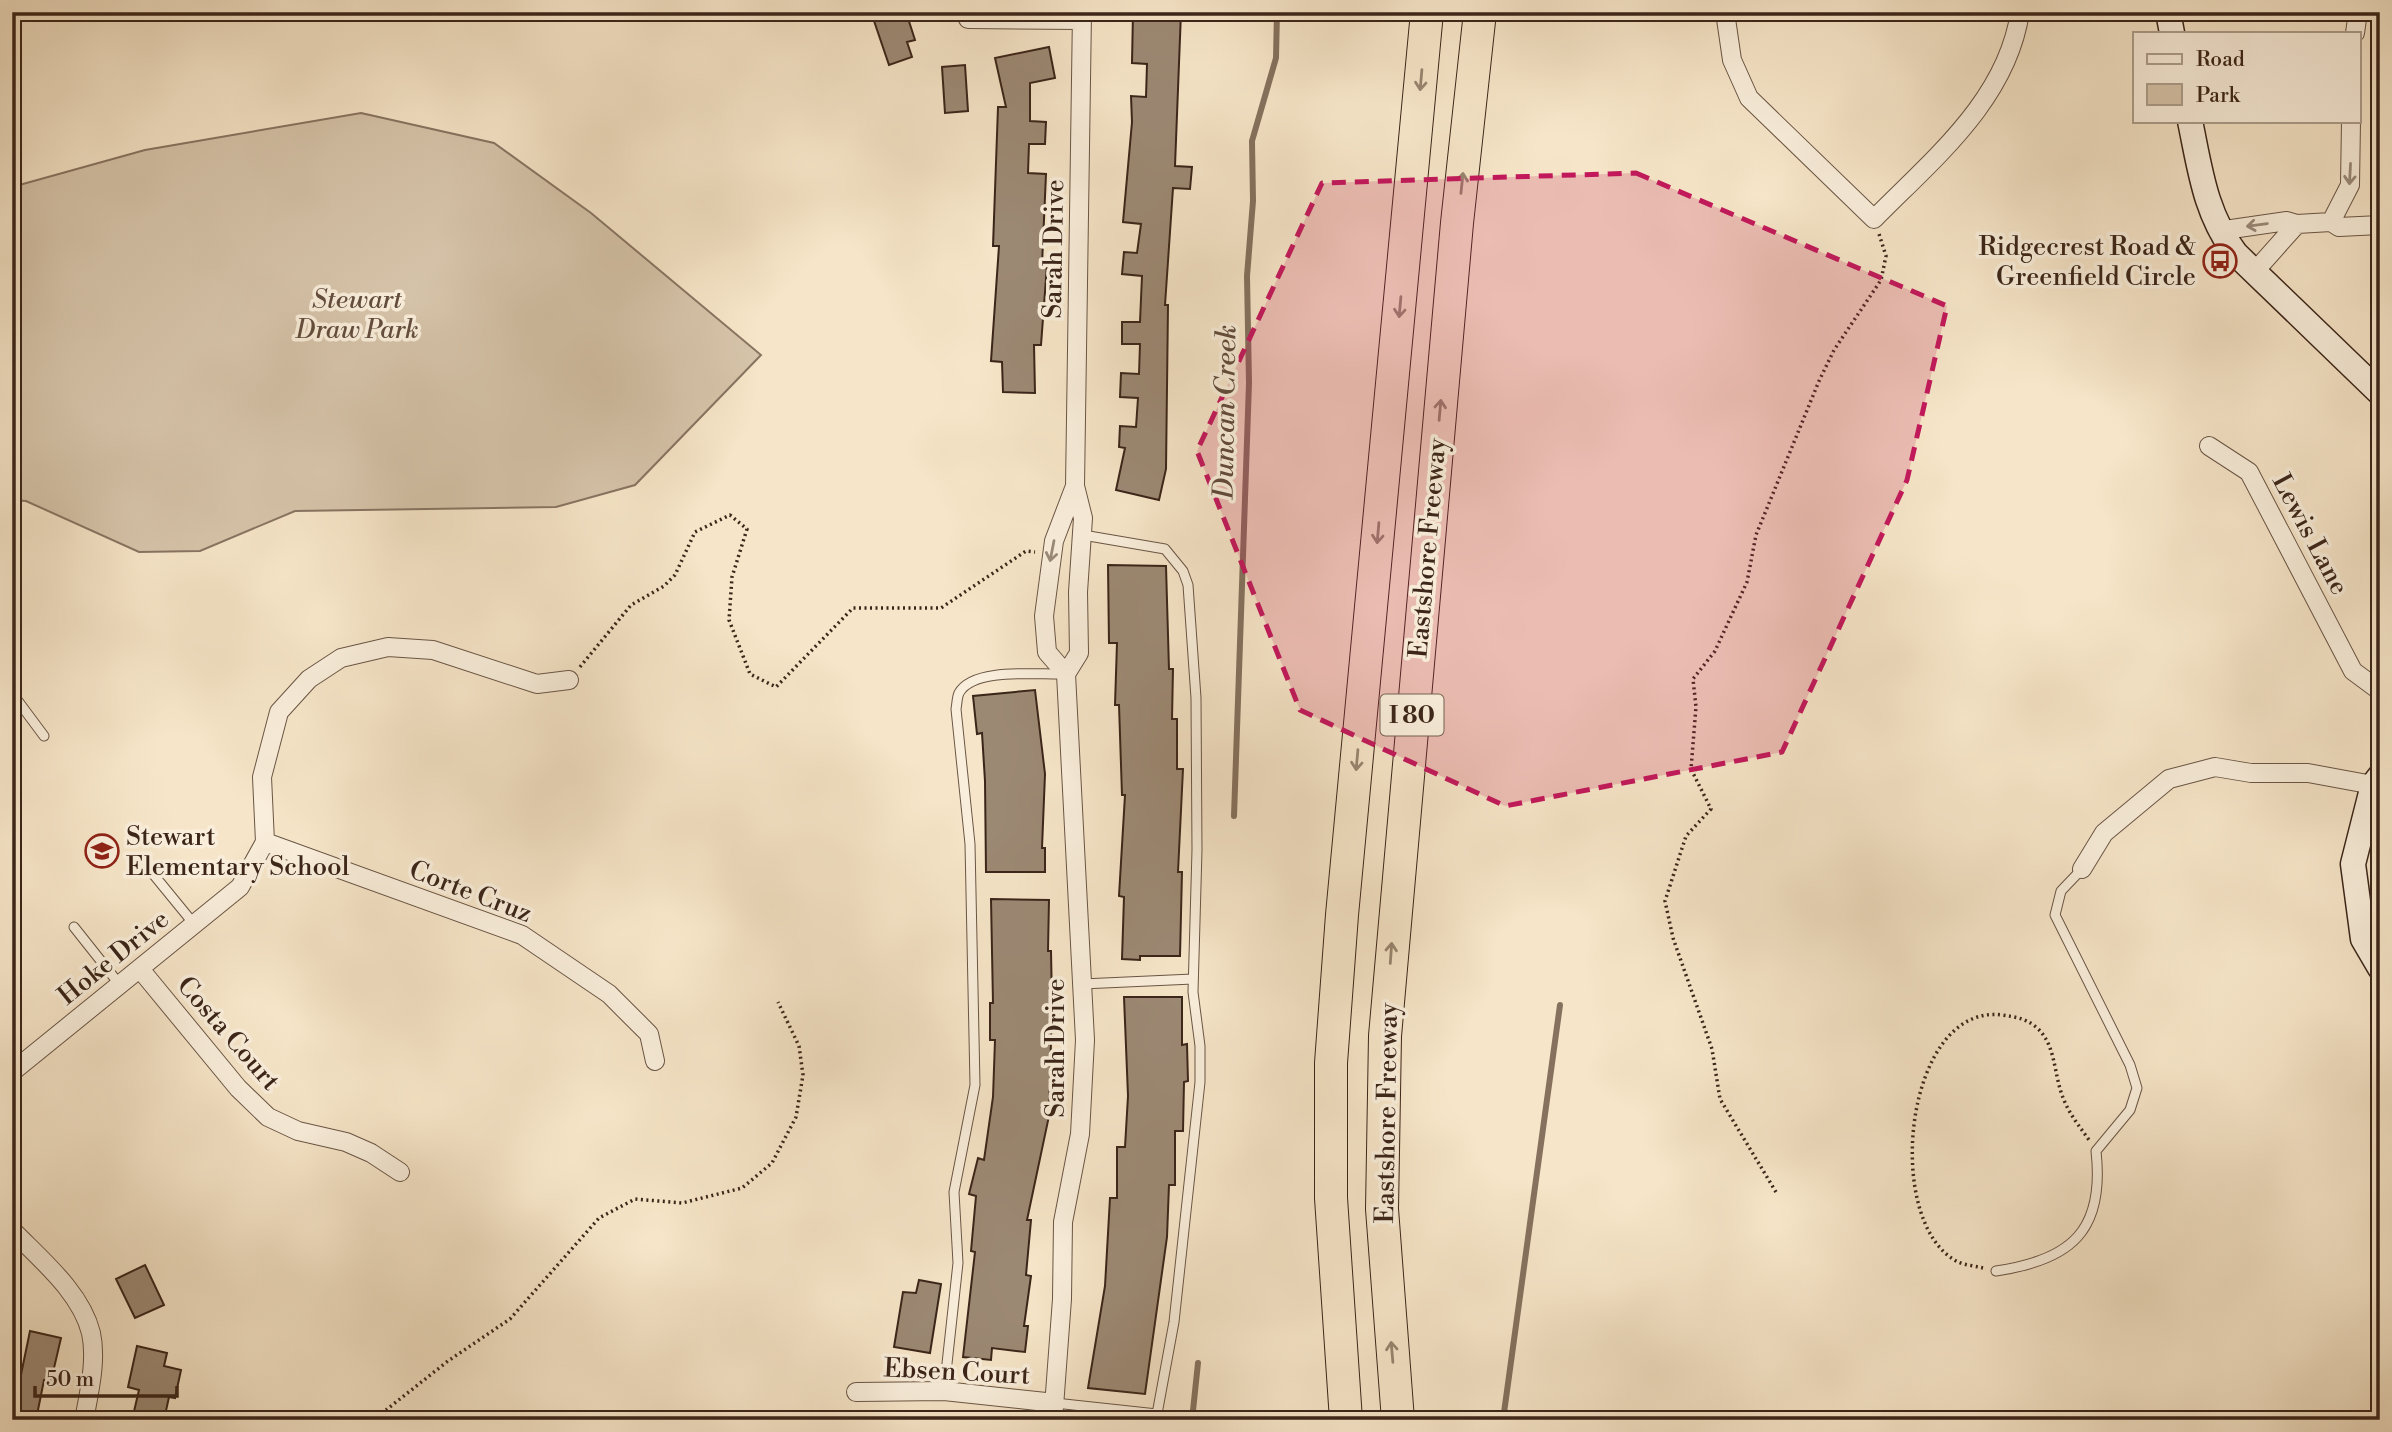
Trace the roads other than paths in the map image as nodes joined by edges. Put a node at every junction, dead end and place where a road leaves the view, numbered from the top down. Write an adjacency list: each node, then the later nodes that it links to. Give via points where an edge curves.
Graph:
1 (1427, 12): 43 (highway, Eastshore Freeway / I 80, one-way to 43, via 1331,1063 1331,1198)
2 (1480, 12): 51 (highway, Eastshore Freeway / I 80, one-way to 2, via 1382,1209 1385,1036)
3 (1726, 12): 4 (street, via 1732,60 1749,98 1874,219 1986,97 2007,60)
4 (2020, 12)
5 (2168, 12): 9 (street)
6 (2358, 12): 10 (street)
7 (1082, 16): 8 (street); 20 (street, Sarah Drive)
8 (968, 19)
9 (2172, 32)
10 (2355, 32)
11 (2190, 122): 16 (street)
12 (2351, 122): 13 (street, one-way to 13, via 2350,185)
13 (2331, 222): 14 (street); 15 (street, via 2339,227)
14 (2297, 224): 16 (street, one-way to 16, via 2287,221); 17 (street)
15 (2380, 225)
16 (2218, 230): 17 (street)
17 (2256, 270): 18 (street)
18 (2380, 393)
19 (2208, 446): 24 (street, Lewis Lane, via 2249,472 2353,671)
20 (1075, 486): 21 (street, Sarah Drive); 22 (street, Sarah Drive, one-way to 22, via 1051,554 1044,617 1047,652)
21 (1083, 535): 22 (street, Sarah Drive, via 1077,592 1079,653); 35 (lane, via 1165,550 1183,571 1188,585 1196,698)
22 (1066, 674): 36 (street, Sarah Drive); 44 (lane, via 973,679 959,693 956,709 970,844 975,1085 954,1192 958,1263)
23 (569, 680): 28 (street, via 537,684 433,650 388,647 341,658 309,679 279,712 262,777)
24 (2380, 691)
25 (12, 693): 26 (lane)
26 (44, 736)
27 (2376, 781): 30 (street, via 2215,767 2169,779 2104,833); 33 (street, via 2353,864 2363,939)
28 (265, 842): 31 (street, Hoke Drive, via 240,887); 38 (street, Corte Cruz, via 522,935 609,995 649,1034)
29 (149, 869): 31 (lane)
30 (2082, 869): 42 (lane, via 2061,891 2055,915 2130,1065 2137,1088 2130,1110 2096,1151 2096,1199 2079,1236 2049,1259)
31 (194, 925): 34 (street, Hoke Drive)
32 (74, 927): 37 (lane)
33 (2380, 968)
34 (140, 969): 37 (street, Hoke Drive); 40 (street, Costa Court, via 238,1088 268,1116 298,1131 372,1153)
35 (1193, 979): 36 (lane); 47 (lane, via 1200,1082 1174,1322)
36 (1082, 984): 46 (street, Sarah Drive, via 1085,1040 1080,1134 1063,1222)
37 (120, 985): 39 (street, Hoke Drive)
38 (655, 1061)
39 (12, 1072)
40 (400, 1172)
41 (12, 1230): 48 (street, via 61,1281 79,1305 91,1333 92,1371)
42 (1996, 1271)
43 (1339, 1347): 49 (highway); 50 (highway, Eastshore Freeway / I 80)
44 (944, 1391): 45 (street, Ebsen Court); 46 (street, Ebsen Court)
45 (856, 1392)
46 (1054, 1412): 47 (lane)
47 (1158, 1417)
48 (84, 1420)
49 (1326, 1420)
50 (1346, 1420)
51 (1398, 1420)

